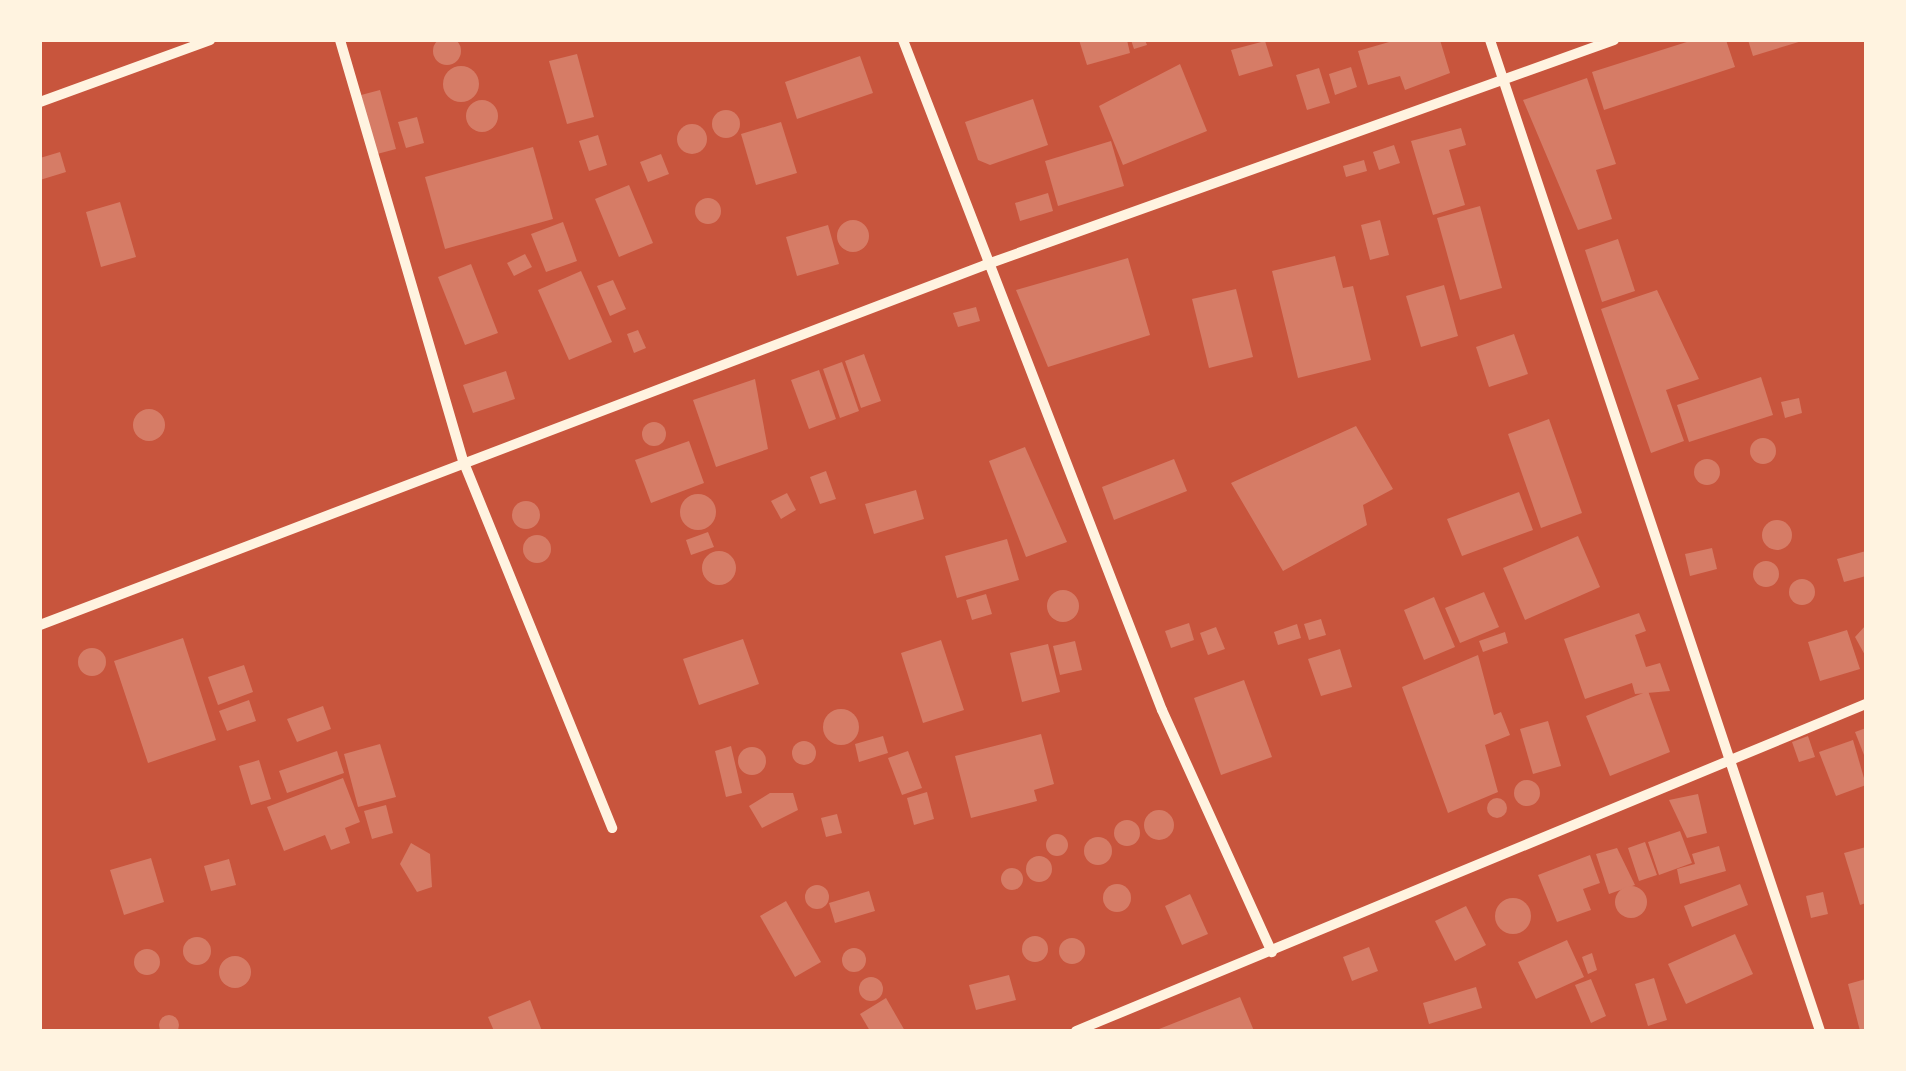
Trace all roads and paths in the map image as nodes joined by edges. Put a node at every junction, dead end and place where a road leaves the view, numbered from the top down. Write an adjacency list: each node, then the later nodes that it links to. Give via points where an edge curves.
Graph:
1 (210, 40): 7 (street)
2 (340, 40): 9 (street)
3 (903, 40): 8 (street)
4 (1490, 40): 6 (street)
5 (1614, 40): 6 (street)
6 (1501, 76): 8 (street); 12 (street)
7 (40, 102)
8 (985, 264): 9 (street); 14 (street, via 1162,710)
9 (464, 463): 10 (street); 13 (street)
10 (40, 624)
11 (1866, 704): 12 (street)
12 (1732, 760): 14 (street); 16 (street)
13 (612, 828)
14 (1272, 952): 15 (street)
15 (1076, 1031)
16 (1820, 1031)

